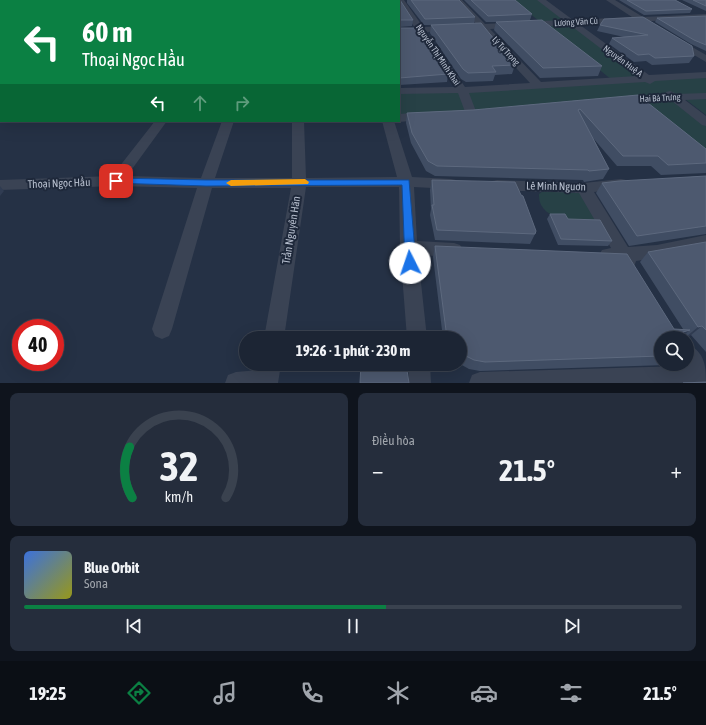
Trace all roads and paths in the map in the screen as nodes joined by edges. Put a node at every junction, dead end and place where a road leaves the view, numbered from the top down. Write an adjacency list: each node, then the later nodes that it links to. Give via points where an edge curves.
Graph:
1 (393, 0): 2 (street)
2 (400, 0): 3 (street); 16 (street, Nguyễn Thị Minh Khai)
3 (405, 0)
4 (458, 0): 13 (street, Lý Tự Trọng)
5 (541, 0): 11 (street, Nguyễn Huệ A)
6 (610, 0): 10 (street)
7 (692, 10): 9 (street)
8 (530, 14): 12 (street)
9 (706, 16): 10 (street, Lương Vãn Cù)
10 (641, 19): 11 (street, Lương Vãn Cù); 14 (street)
11 (570, 23): 12 (street, Lương Vãn Cù); 22 (street, Nguyễn Huệ A)
12 (542, 24): 13 (street, Lương Vãn Cù); 17 (street)
13 (483, 27): 16 (street, Lương Vãn Cù); 24 (street, Lý Tự Trọng)
14 (654, 27)
15 (400, 30): 16 (street, Lương Vãn Cù)
16 (421, 30): 25 (street, Nguyễn Thị Minh Khai)
17 (553, 33)
18 (667, 35): 19 (street)
19 (706, 59)
20 (600, 72): 23 (street)
21 (706, 75): 22 (street, Hai Bà Trưng)
22 (647, 79): 23 (street, Hai Bà Trưng); 28 (street, Nguyễn Huệ A)
23 (611, 81): 24 (street, Hai Bà Trưng); 29 (street)
24 (538, 85): 25 (street, Hai Bà Trưng)
25 (462, 90): 26 (street, Hai Bà Trưng); 32 (street, Nguyễn Thị Minh Khai)
26 (400, 91)
27 (706, 96): 28 (street, Hai Bà Trưng)
28 (674, 97): 29 (street, Hai Bà Trưng); 39 (street, Nguyễn Huệ A)
29 (636, 99): 30 (street, Hai Bà Trưng); 31 (street)
30 (612, 101)
31 (648, 109)
32 (471, 114)
33 (439, 116): 34 (street)
34 (400, 118)
35 (160, 122): 40 (street)
36 (228, 122): 43 (street)
37 (298, 122): 41 (street, Trần Nguyên Hãn)
38 (388, 122): 42 (street)
39 (706, 122)
40 (116, 181): 43 (street, Thoại Ngọc Hầu); 47 (street, Thoại Ngọc Hầu)
41 (299, 182): 42 (street, Thoại Ngọc Hầu); 43 (street, Thoại Ngọc Hầu); 56 (street, Trần Nguyên Hãn)
42 (406, 182): 45 (street); 50 (street)
43 (206, 183): 55 (street)
44 (637, 183): 48 (street, Lê Minh Nguơn)
45 (468, 184)
46 (483, 184): 48 (street, Lê Minh Nguơn)
47 (0, 185)
48 (584, 188): 53 (street)
49 (706, 242): 53 (street)
50 (409, 248): 51 (street); 57 (street)
51 (473, 250)
52 (592, 255): 53 (street)
53 (624, 256): 54 (street)
54 (636, 275)
55 (162, 329)
56 (275, 331)
57 (415, 331)
58 (694, 365): 61 (street)
59 (269, 371): 62 (street, via 268,381)
60 (419, 371): 63 (street)
61 (704, 379): 64 (street)
62 (236, 383)
63 (420, 383)
64 (480, 383)

